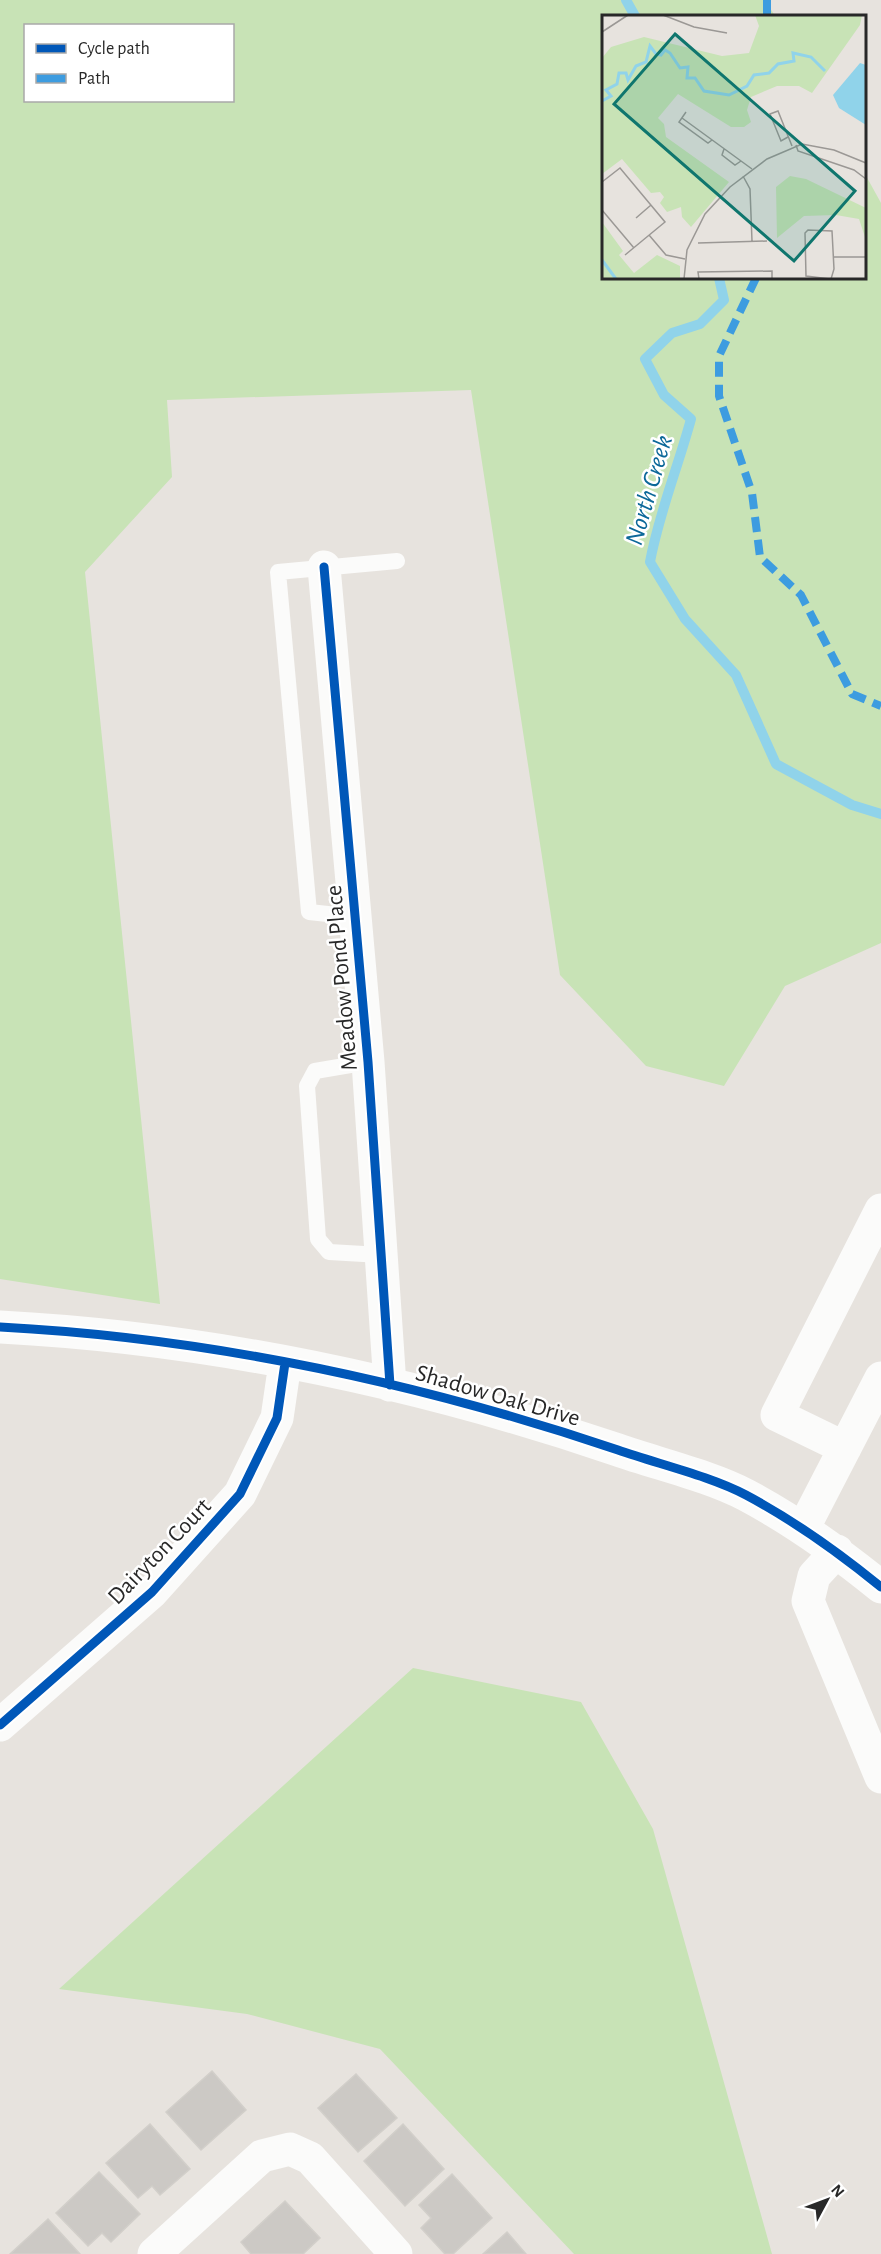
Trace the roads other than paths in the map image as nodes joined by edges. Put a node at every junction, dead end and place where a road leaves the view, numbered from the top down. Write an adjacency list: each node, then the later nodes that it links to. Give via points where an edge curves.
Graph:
1 (397, 561): 2 (lane)
2 (324, 567): 3 (street, Meadow Pond Place); 3 (lane, via 278,572 309,912)
3 (356, 917): 4 (street, Meadow Pond Place)
4 (368, 1062): 6 (street, Meadow Pond Place); 6 (lane, via 315,1071 307,1086 318,1239 329,1252)
5 (881, 1210): 11 (street, via 777,1415)
6 (381, 1255): 10 (street, Meadow Pond Place)
7 (0, 1327): 8 (street, Shadow Oak Drive, via 131,1336)
8 (285, 1364): 10 (street, Shadow Oak Drive); 15 (street, Dairyton Court, via 277,1418 240,1494 152,1592)
9 (881, 1378): 11 (street)
10 (390, 1385): 12 (street, Shadow Oak Drive, via 556,1429 743,1494)
11 (845, 1448): 12 (street)
12 (804, 1527): 13 (street, Shadow Oak Drive)
13 (837, 1551): 14 (street, Shadow Oak Drive); 16 (street, via 814,1576 808,1600)
14 (881, 1587)
15 (0, 1725)
16 (881, 1777)
17 (154, 2254): 18 (street, via 262,2156 290,2149 310,2158)
18 (396, 2254)

